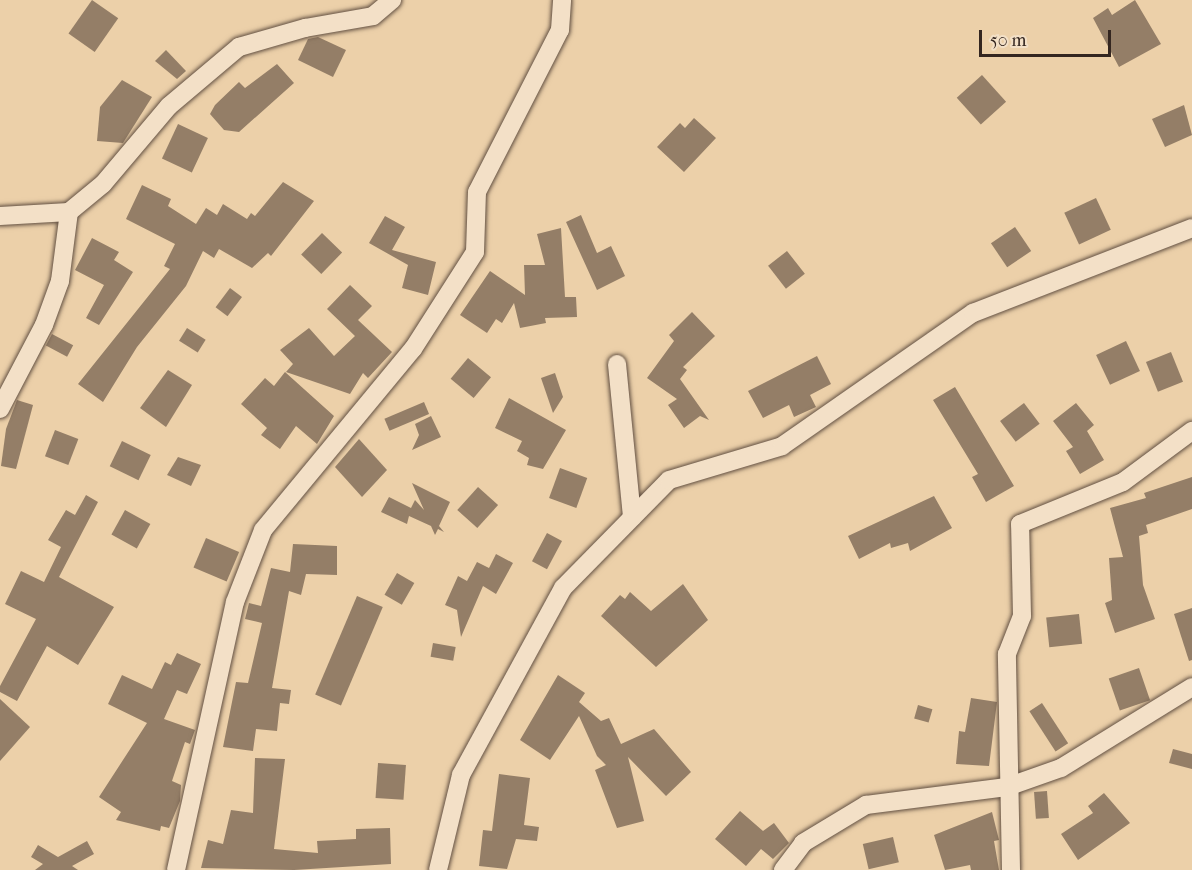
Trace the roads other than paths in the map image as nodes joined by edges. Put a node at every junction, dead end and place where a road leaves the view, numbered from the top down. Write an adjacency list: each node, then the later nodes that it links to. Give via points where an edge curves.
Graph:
1 (392, 0): 3 (street, via 373,16 239,47 169,106 103,184)
2 (562, 0): 12 (street, via 560,30 477,192 475,252 413,349 263,530 235,602)
3 (69, 212): 4 (street); 7 (street, via 60,281 44,325)
4 (0, 216)
5 (1192, 228): 9 (street, via 973,313 782,447 669,480)
6 (617, 364): 9 (street)
7 (0, 409)
8 (1192, 431): 11 (street, via 1123,482 1020,525 1022,616 1007,654)
9 (632, 518): 13 (street, via 563,588 461,774)
10 (1192, 687): 11 (street, via 1061,768)
11 (1007, 786): 14 (street, via 866,805 803,843); 15 (street)
12 (176, 870)
13 (438, 870)
14 (783, 870)
15 (1011, 870)

